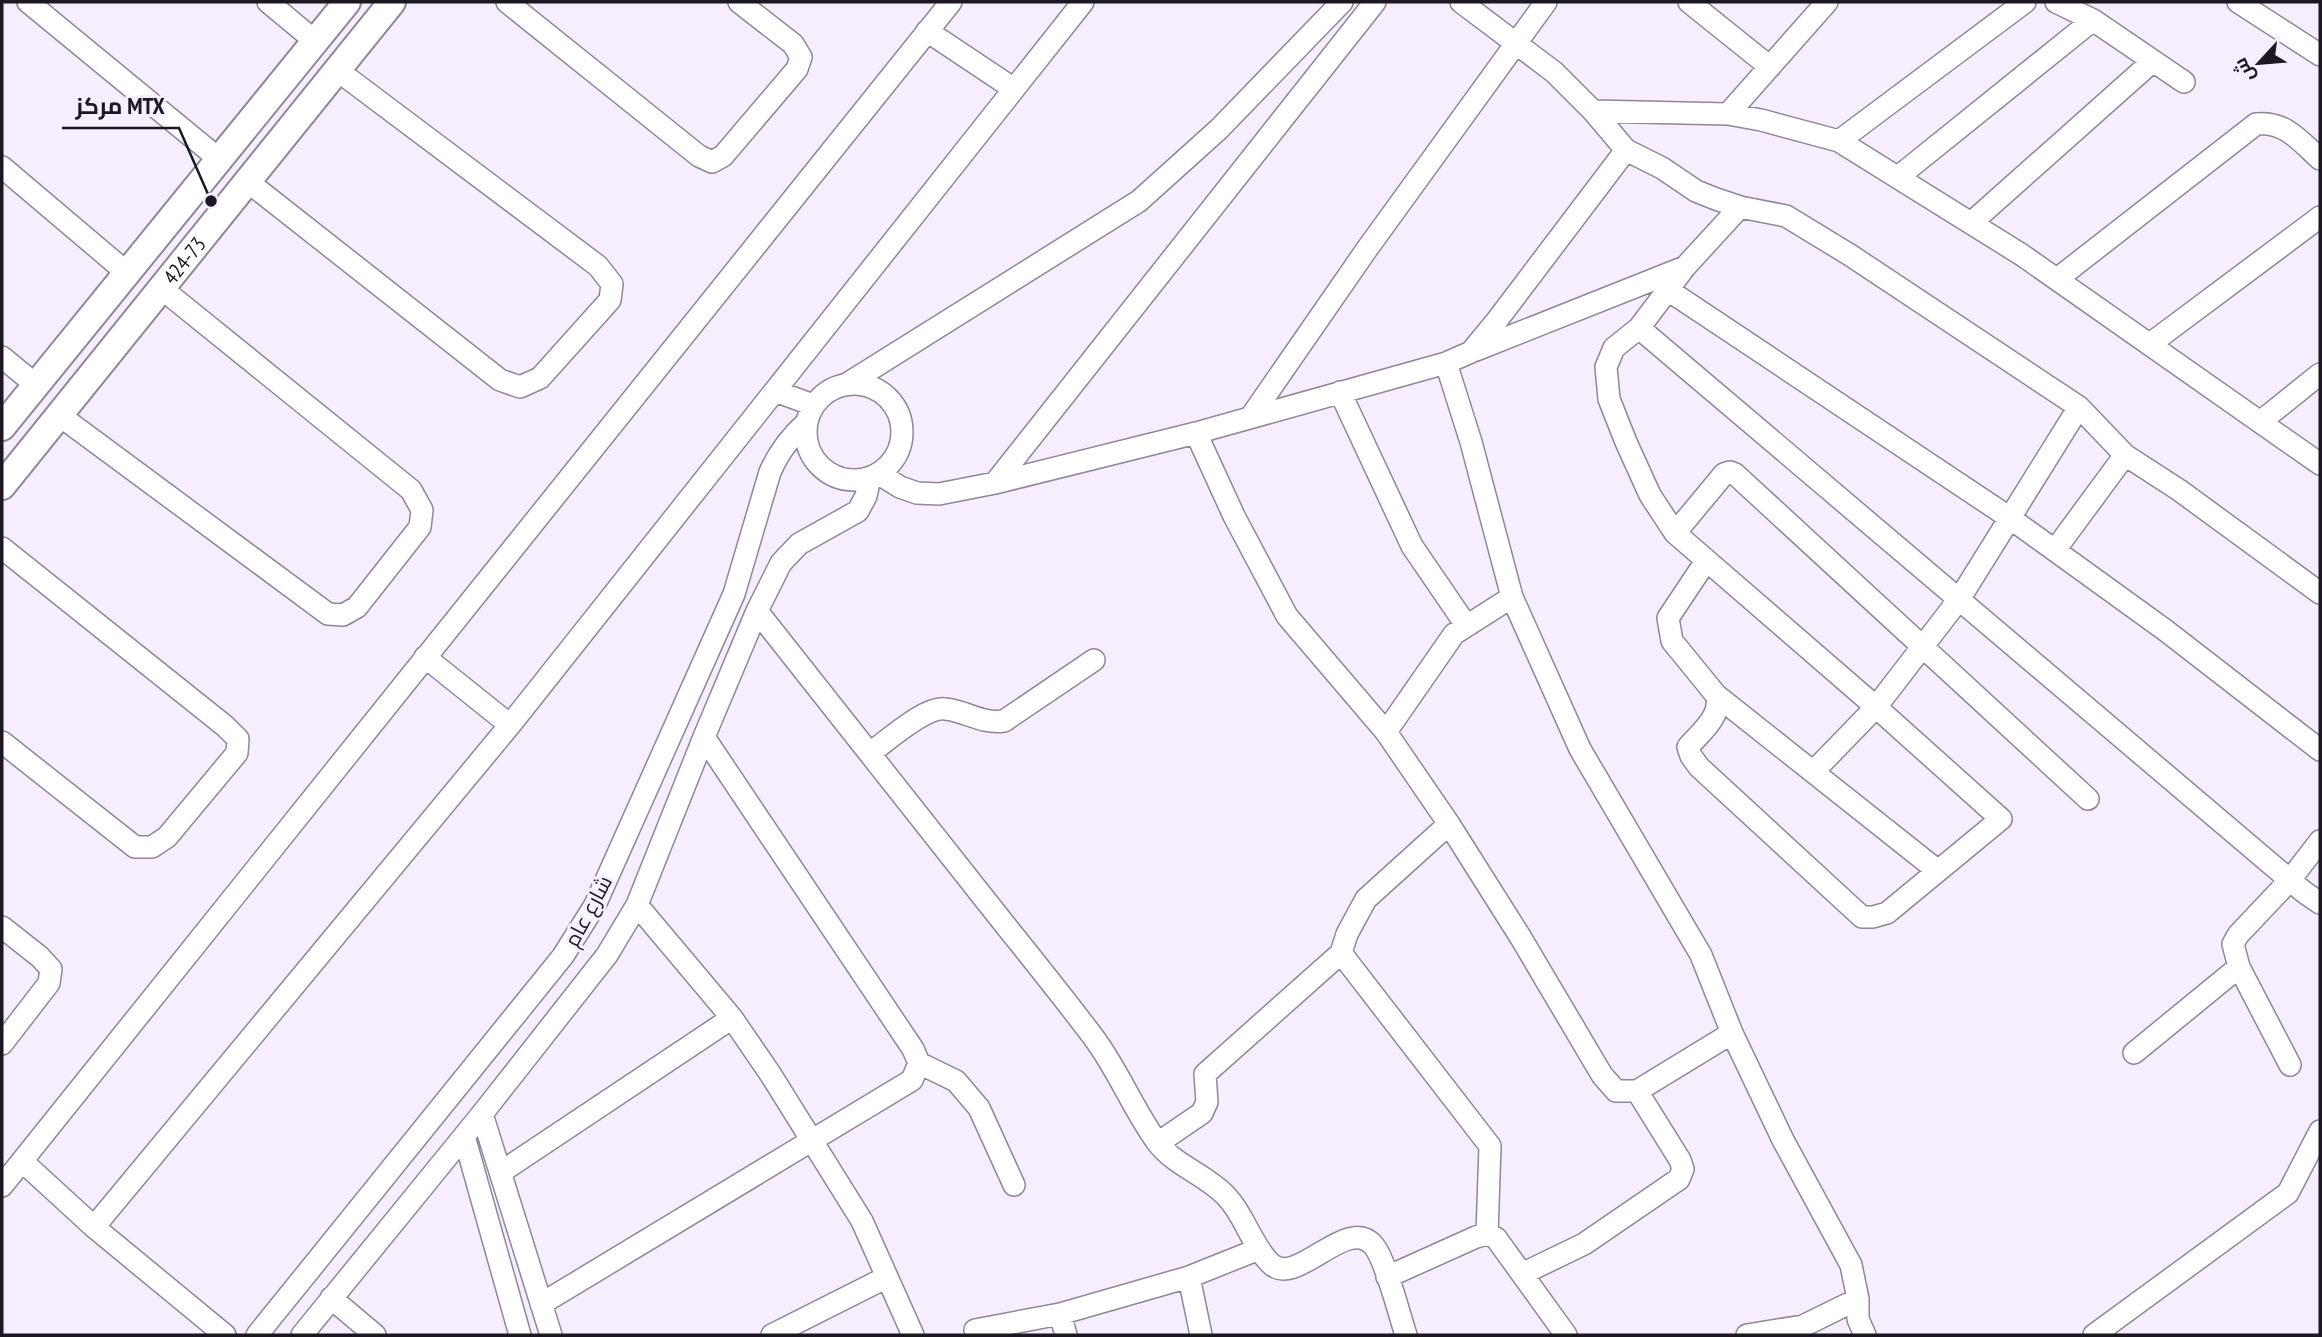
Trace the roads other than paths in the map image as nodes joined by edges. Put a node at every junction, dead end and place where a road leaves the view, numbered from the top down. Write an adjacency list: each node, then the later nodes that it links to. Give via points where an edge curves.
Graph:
1 (28, 2): 32 (street)
2 (268, 2): 20 (street)
3 (347, 2): 20 (street, 424-73)
4 (392, 2): 25 (street, 424-73)
5 (507, 2): 6 (street, via 712,162 723,156 797,69 801,57 793,44)
6 (739, 2)
7 (951, 2): 19 (street)
8 (1083, 2): 27 (street)
9 (1342, 2): 51 (street, via 1220,129 1139,201)
10 (1372, 2): 65 (street)
11 (1461, 2): 21 (street)
12 (1546, 2): 21 (street)
13 (1689, 2): 24 (street)
14 (1827, 2): 24 (street)
15 (2025, 2): 30 (street)
16 (2056, 2): 18 (street)
17 (2238, 2): 22 (street)
18 (2093, 20): 23 (street); 35 (street)
19 (927, 31): 27 (street); 78 (street)
20 (315, 41): 32 (street, 424-73)
21 (1516, 42): 28 (street); 58 (street)
22 (2320, 55)
23 (2153, 61): 26 (street); 39 (street)
24 (1770, 66): 29 (street)
25 (337, 70): 36 (street, 424-73); 36 (street, via 598,267 612,285 610,300 540,378 520,387 500,380)
26 (2184, 82)
27 (1014, 89): 53 (street)
28 (1593, 111): 29 (street); 31 (street)
29 (1728, 114): 30 (street)
30 (1839, 141): 35 (street)
31 (1626, 150): 37 (street, via 1696,191); 47 (street)
32 (219, 159): 41 (street, 424-73)
33 (2320, 159): 42 (street, via 2287,130 2270,122 2256,124)
34 (2, 167): 41 (street)
35 (1898, 177): 39 (street)
36 (247, 181): 43 (street, 424-73)
37 (1740, 207): 40 (street); 55 (street, via 1786,216)
38 (2320, 217): 46 (street)
39 (1971, 223): 42 (street)
40 (1685, 267): 44 (street); 47 (street)
41 (126, 272): 52 (street, 424-73)
42 (2057, 279): 46 (street)
43 (161, 288): 57 (street, 424-73); 57 (street, via 411,490 422,510 420,527 365,597 343,615 328,614)
44 (1668, 290): 45 (street); 67 (street)
45 (1639, 328): 68 (street, via 1614,348 1606,367 1609,399 1650,495); 74 (street)
46 (2150, 344): 59 (street)
47 (1471, 352): 49 (street)
48 (2, 357): 52 (street)
49 (1446, 363): 54 (street); 73 (street)
50 (2320, 374): 59 (street)
51 (847, 384): 56 (street, via 828,390); 64 (street, via 866,385 883,393 896,407 902,425 901,444 893,461)
52 (36, 385): 60 (street, 424-73)
53 (775, 391): 56 (street); 82 (street)
54 (1340, 392): 58 (street); 76 (street, via 1412,546)
55 (2079, 407): 62 (street); 67 (street)
56 (810, 414): 64 (street, via 806,444 815,462 831,475 850,481); 99 (street, شارع عام, via 774,463 734,594 595,905 563,956)
57 (59, 415): 66 (street, 424-73)
58 (1250, 418): 61 (street)
59 (2260, 422): 63 (street)
60 (2, 427)
61 (1196, 433): 65 (street); 83 (street, via 1287,616)
62 (2125, 455): 70 (street); 72 (street)
63 (2320, 464)
64 (875, 476): 65 (street, via 928,494); 75 (street, شارع عام, via 858,511 799,544 781,563)
65 (995, 483)
66 (2, 486)
67 (2010, 518): 70 (street); 74 (street)
68 (1675, 533): 71 (street); 77 (street, via 1724,474 1735,474)
69 (2, 548): 85 (street, via 238,739 237,753 167,837 152,847 135,847)
70 (2054, 550): 86 (street)
71 (1706, 561): 80 (street, via 1668,618 1672,641); 81 (street)
72 (2320, 593)
73 (1511, 597): 76 (street); 102 (street, via 1580,749 1700,955)
74 (1960, 598): 77 (street); 93 (street)
75 (757, 611): 84 (street, شارع عام); 87 (street)
76 (1466, 625): 83 (street, via 1454,634)
77 (1922, 648): 81 (street); 89 (street)
78 (425, 657): 82 (street); 113 (street)
79 (1094, 660): 87 (street, via 1004,721 990,723 943,708 926,713)
80 (1716, 695): 88 (street); 92 (street, via 1715,716 1688,747 1691,756 1862,917 1887,913)
81 (1876, 706): 88 (street); 92 (street, via 2001,819)
82 (510, 725): 117 (street)
83 (1386, 732): 90 (street)
84 (704, 737): 95 (street, شارع عام); 105 (street)
85 (2, 742)
86 (2320, 750)
87 (870, 754): 112 (street, via 1096,1040)
88 (1813, 772): 92 (street)
89 (2088, 799)
90 (1449, 824): 97 (street, via 1366,899); 107 (street, via 1602,1075 1616,1091)
91 (2320, 841): 93 (street)
92 (1938, 871)
93 (2290, 880): 94 (street); 98 (street, via 2238,935 2233,944)
94 (2320, 903)
95 (636, 905): 100 (street); 101 (street, شارع عام, via 607,955)
96 (2, 927): 103 (street, via 51,969 49,983)
97 (1341, 953): 112 (street, via 1205,1074 1207,1102 1202,1112); 118 (street, via 1490,1146)
98 (2239, 967): 104 (street); 106 (street)
99 (527, 1000): 101 (street); 130 (street, شارع عام)
100 (732, 1018): 111 (street); 114 (street)
101 (553, 1022): 108 (street, شارع عام)
102 (1732, 1033): 107 (street); 125 (street, via 1850,1265)
103 (2, 1044)
104 (2134, 1053)
105 (919, 1063): 111 (street, via 912,1080); 115 (street, via 956,1081 979,1108)
106 (2290, 1065)
107 (1637, 1091): 120 (street, via 1680,1160 1679,1180 1584,1244)
108 (482, 1114): 110 (street, شارع عام); 114 (street)
109 (2320, 1131): 143 (street, via 2288,1193)
110 (464, 1136): 124 (street, شارع عام); 133 (street)
111 (812, 1140): 121 (street, via 863,1221); 126 (street)
112 (1158, 1143): 119 (street, via 1225,1195)
113 (22, 1161): 116 (street); 117 (street)
114 (501, 1172): 126 (street)
115 (1014, 1185)
116 (2, 1186)
117 (94, 1227): 129 (street)
118 (1487, 1234): 120 (street, via 1496,1238); 123 (street)
119 (1259, 1249): 122 (street); 123 (street, via 1272,1266 1283,1269 1350,1237 1364,1238 1374,1246)
120 (1522, 1274): 140 (street)
121 (887, 1277): 135 (street); 136 (street)
122 (1189, 1277): 127 (street); 138 (street)
123 (1387, 1277): 139 (street)
124 (331, 1298): 131 (street, شارع عام); 132 (street)
125 (1858, 1299): 141 (street, via 1803,1326); 142 (street, via 1858,1319)
126 (541, 1304): 134 (street)
127 (1060, 1314): 128 (street); 137 (street)
128 (975, 1330)
129 (225, 1335)
130 (257, 1335)
131 (302, 1335)
132 (375, 1335)
133 (520, 1335)
134 (551, 1335)
135 (772, 1335)
136 (913, 1335)
137 (1066, 1335)
138 (1201, 1335)
139 (1406, 1335)
140 (1566, 1335)
141 (1746, 1335)
142 (1865, 1335)
143 (2094, 1335)

